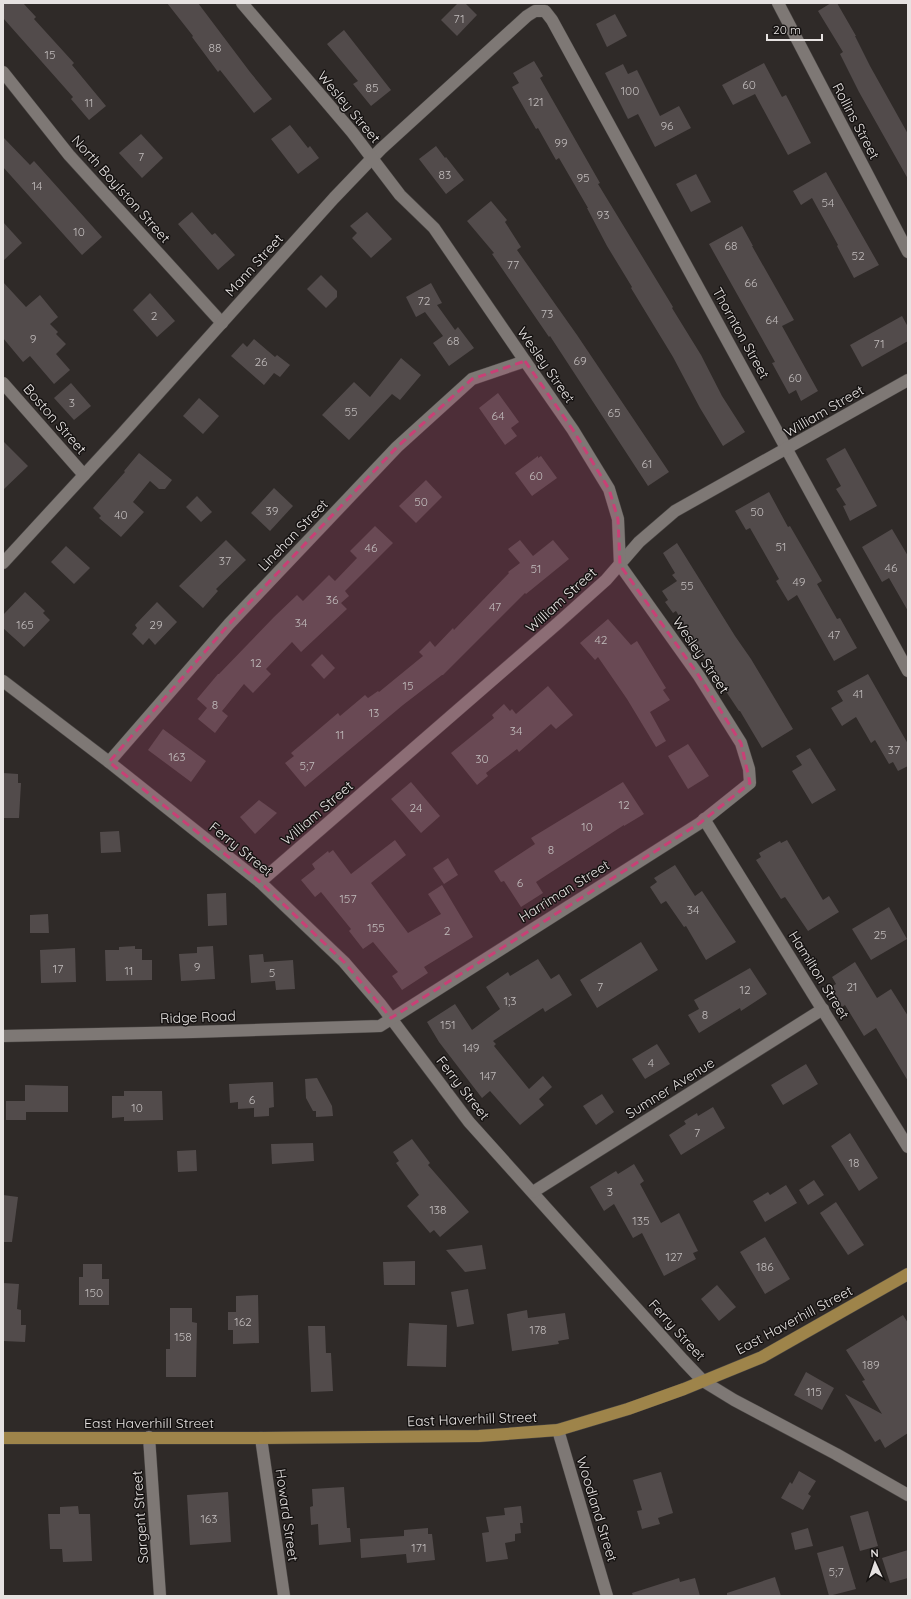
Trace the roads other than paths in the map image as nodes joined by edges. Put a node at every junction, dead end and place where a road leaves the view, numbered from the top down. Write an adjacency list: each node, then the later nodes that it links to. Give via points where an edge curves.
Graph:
1 (242, 3): 5 (street, Wesley Street)
2 (778, 3): 6 (street, Rollins Street)
3 (545, 11): 5 (street, Mann Street, via 535,10 527,16); 11 (street, Thornton Street)
4 (3, 72): 7 (street, North Boylston Street, via 69,155)
5 (372, 159): 7 (street, Mann Street); 8 (street, Wesley Street, via 400,195 434,228)
6 (908, 252)
7 (222, 323): 12 (street, Mann Street)
8 (525, 362): 14 (street, Wesley Street, via 573,430 608,489 618,519); 17 (street, Linehan Street, via 472,379 397,447 229,624)
9 (908, 380): 11 (street, William Street)
10 (3, 383): 12 (street, Boston Street)
11 (787, 449): 14 (street, William Street, via 675,511 640,542); 15 (street, Thornton Street)
12 (84, 475): 13 (street, Mann Street)
13 (3, 563)
14 (620, 565): 18 (street, Wesley Street, via 699,676 741,743 749,769); 20 (street, William Street, via 606,580)
15 (908, 671)
16 (3, 681): 17 (street, Ferry Street)
17 (109, 762): 20 (street, Ferry Street)
18 (750, 783): 19 (street, Harriman Street)
19 (704, 819): 21 (street, Hamilton Street); 22 (street, Harriman Street)
20 (260, 882): 22 (street, Ferry Street, via 344,962)
21 (823, 1009): 24 (street, Hamilton Street); 25 (street, Sumner Avenue)
22 (391, 1018): 23 (street, Ridge Road, via 380,1026); 25 (street, Ferry Street, via 469,1122)
23 (3, 1036)
24 (908, 1147)
25 (533, 1192): 27 (street, Ferry Street)
26 (908, 1274): 27 (main road, East Haverhill Street, via 762,1357)
27 (704, 1381): 28 (main road, East Haverhill Street, via 628,1409); 32 (street, Ferry Street)
28 (558, 1430): 31 (main road, East Haverhill Street, via 479,1436); 35 (street, Woodland Street)
29 (149, 1437): 30 (main road, East Haverhill Street); 31 (main road, East Haverhill Street); 33 (street, Sargent Street)
30 (3, 1438)
31 (261, 1438): 34 (street, Howard Street)
32 (908, 1495)
33 (160, 1596)
34 (284, 1596)
35 (607, 1596)

